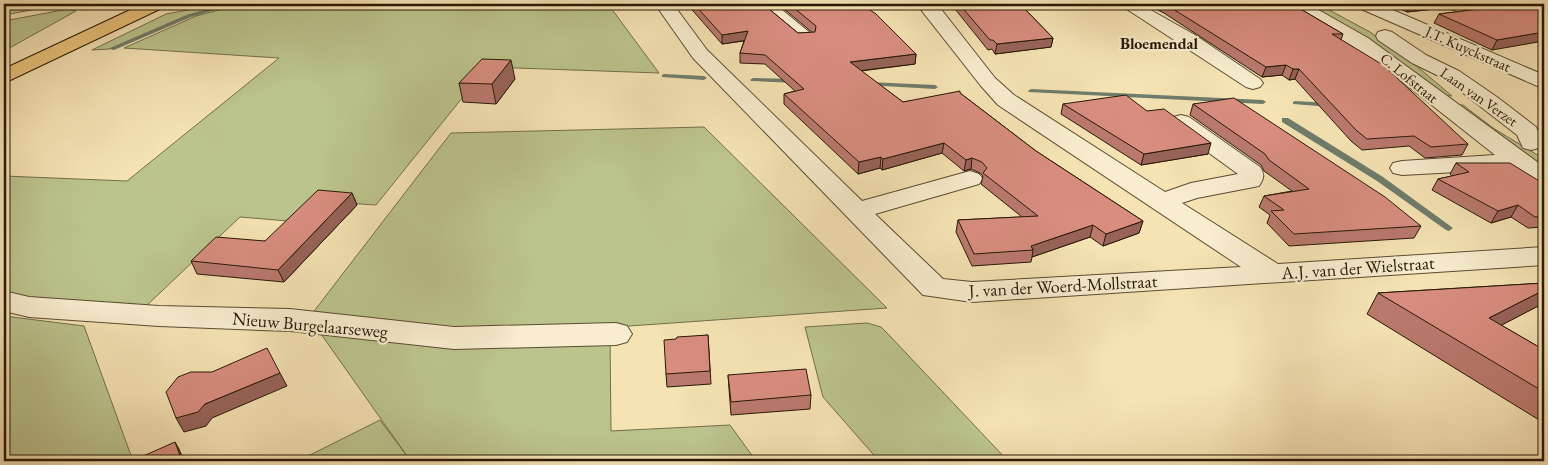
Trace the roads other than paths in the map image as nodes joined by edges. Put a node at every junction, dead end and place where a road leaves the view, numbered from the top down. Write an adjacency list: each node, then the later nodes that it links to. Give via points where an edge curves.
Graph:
1 (124, 4): 18 (main road)
2 (144, 4): 16 (main road)
3 (156, 4): 16 (main road)
4 (670, 4): 28 (street, J. van der Woerd-Mollstraat, via 700,54)
5 (764, 4): 17 (street)
6 (928, 4): 27 (street, A.J. van der Wielstraat, via 988,82 1006,100)
7 (1128, 4): 20 (street)
8 (1295, 4): 23 (street, C. Lofstraat, via 1363,42 1396,65 1448,110)
9 (1326, 4): 15 (street, Laan van Verzet)
10 (1365, 4): 14 (street, J.T. Kuyckstraat)
11 (1454, 4): 13 (street)
12 (1494, 10): 13 (street)
13 (1475, 12): 14 (street)
14 (1400, 19): 15 (street); 21 (street, J.T. Kuyckstraat)
15 (1368, 25): 23 (street, Laan van Verzet, via 1419,59 1431,74)
16 (103, 28): 19 (main road)
17 (806, 37)
18 (4, 70)
19 (4, 77)
20 (1253, 83)
21 (1544, 83)
22 (1172, 115): 27 (street, via 1251,172 1250,180 1190,191)
23 (1531, 152): 24 (street); 25 (street, C. Lofstraat)
24 (1402, 168)
25 (1544, 178)
26 (970, 179): 28 (street)
27 (1162, 202): 30 (street, A.J. van der Wielstraat)
28 (856, 211): 30 (street, J. van der Woerd-Mollstraat, via 934,288 972,292)
29 (1544, 256): 30 (street, A.J. van der Wielstraat)
30 (1272, 274)
31 (4, 302): 32 (street, Nieuw Burgelaarseweg, via 29,307 159,316 290,320 454,338)
32 (616, 334)

